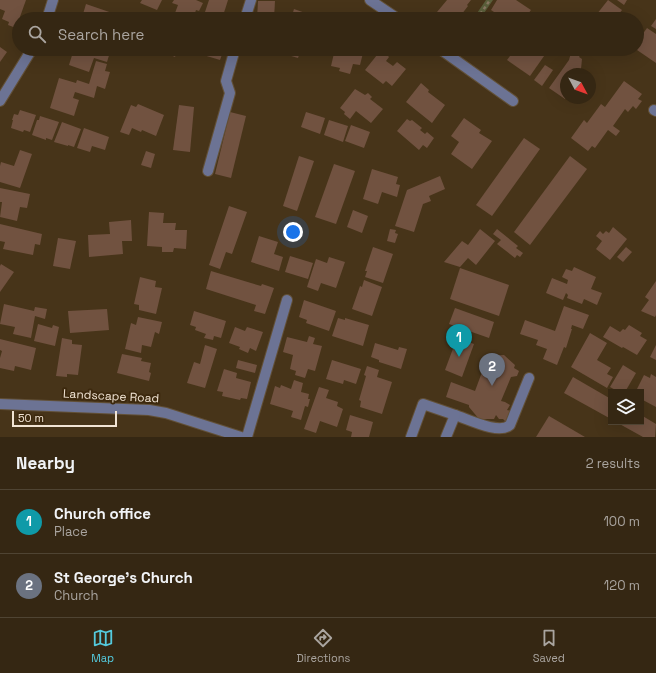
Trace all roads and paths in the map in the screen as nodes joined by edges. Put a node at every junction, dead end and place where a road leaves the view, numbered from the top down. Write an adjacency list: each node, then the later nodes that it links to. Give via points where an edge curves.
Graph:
1 (53, 0): 5 (street)
2 (251, 0): 6 (street)
3 (370, 0): 7 (street)
4 (490, 0): 8 (path)
5 (49, 12)
6 (247, 12)
7 (388, 12)
8 (482, 12)
9 (28, 56): 12 (street)
10 (233, 56): 14 (street, via 226,81 230,93)
11 (450, 56): 13 (street)
12 (0, 101)
13 (513, 101)
14 (208, 171)
15 (287, 300): 20 (street)
16 (529, 378): 18 (street, via 507,428 492,428)
17 (0, 404): 19 (street, Landscape Road, via 149,410)
18 (454, 415): 21 (street, via 423,404); 22 (street)
19 (241, 437)
20 (247, 437)
21 (411, 437)
22 (446, 437)

